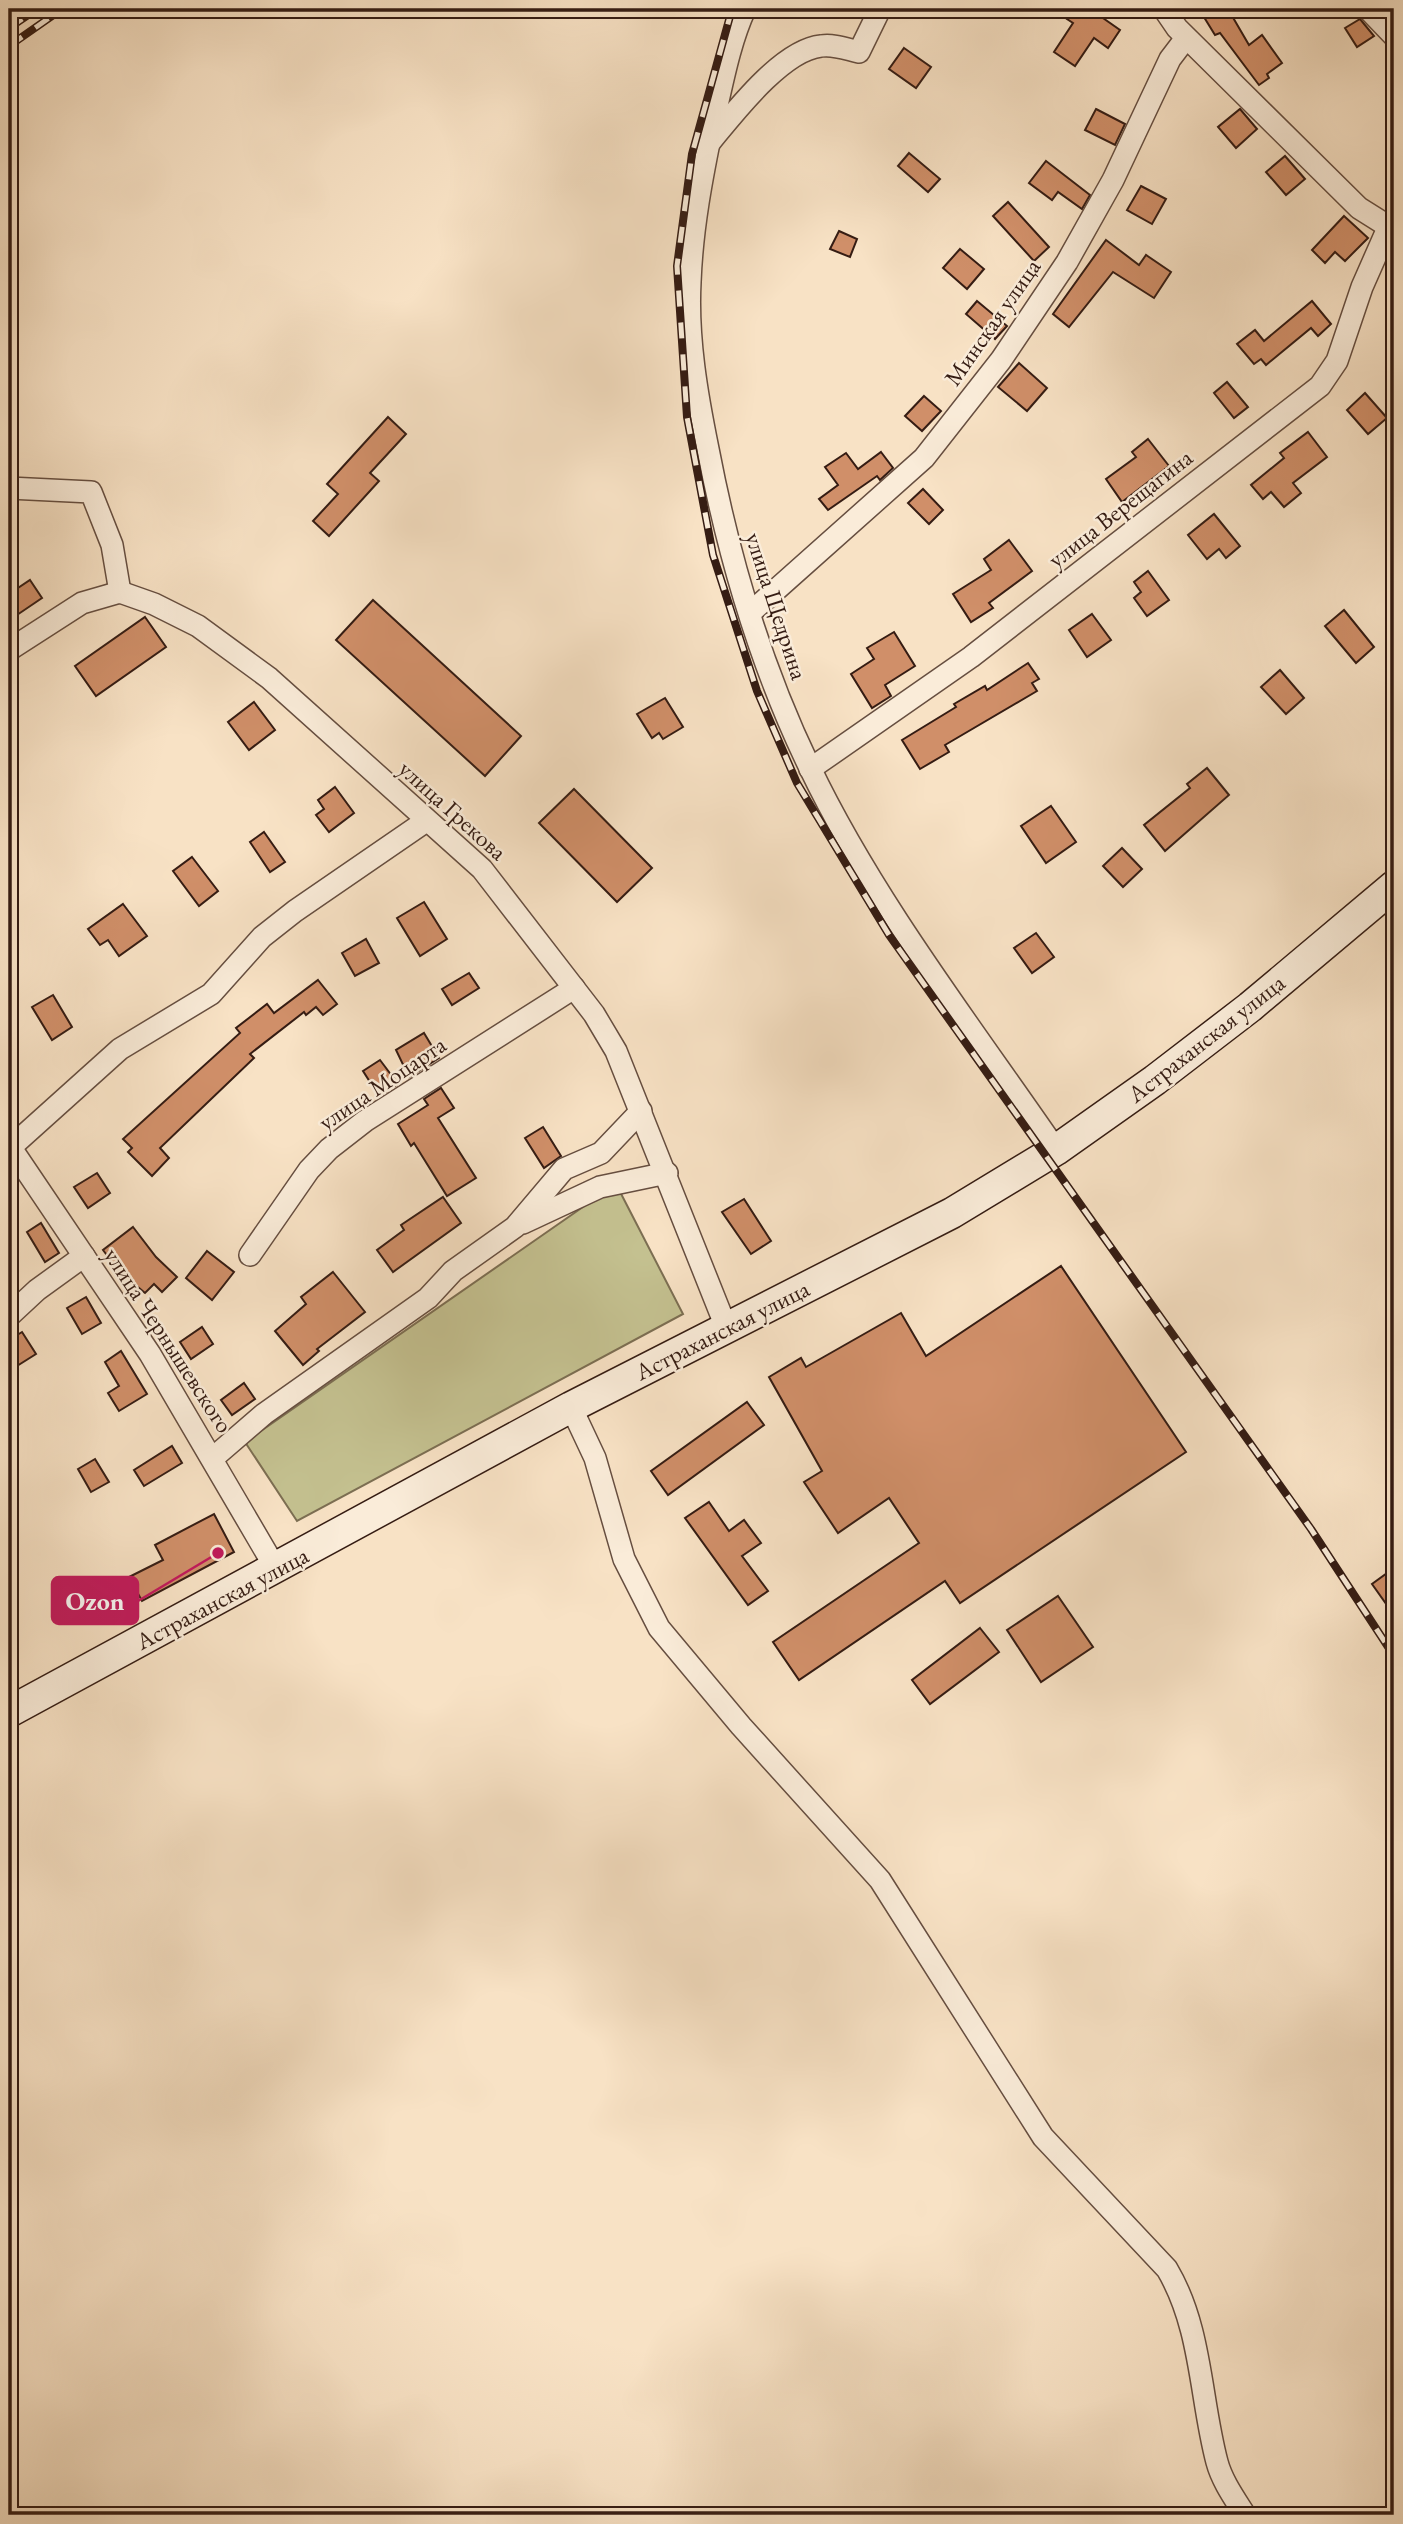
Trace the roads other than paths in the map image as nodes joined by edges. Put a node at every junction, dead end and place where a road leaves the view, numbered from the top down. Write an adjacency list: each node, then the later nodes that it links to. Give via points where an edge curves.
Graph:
1 (745, 9): 7 (street, улица Щедрина)
2 (880, 9): 7 (street, via 859,52 818,46 798,54 773,74)
3 (1164, 9): 6 (street)
4 (1368, 9): 5 (street)
5 (1394, 36)
6 (1186, 38): 8 (street, via 1359,208); 11 (street, Минская улица, via 1170,59 1113,180 1067,262 1001,360 924,458)
7 (709, 143): 11 (street, улица Щедрина, via 695,212 689,285 692,351 719,505)
8 (1391, 229): 13 (street, улица Верещагина, via 1362,287 1337,361 1320,386 971,657)
9 (9, 488): 10 (street, via 91,492 112,545)
10 (120, 592): 12 (street, via 82,603); 14 (street, улица Грекова, via 198,626 269,678)
11 (750, 613): 13 (street, улица Щедрина)
12 (9, 650)
13 (810, 769): 19 (street, улица Щедрина, via 920,953)
14 (426, 821): 16 (street, улица Грекова, via 482,869); 18 (street, via 295,911 262,937 211,995 120,1049)
15 (1394, 886): 19 (main road, Астраханская улица, via 1250,1007)
16 (574, 988): 17 (street, улица Грекова, via 616,1051); 22 (street, улица Моцарта, via 365,1121 329,1149)
17 (641, 1111): 20 (street, улица Грекова); 21 (street, via 601,1153 564,1169)
18 (10, 1146): 23 (street, улица Чернышевского)
19 (1056, 1150): 25 (main road, Астраханская улица, via 952,1213)
20 (667, 1173): 21 (street, via 600,1187); 25 (street, улица Грекова)
21 (515, 1227): 27 (street, via 453,1271 428,1298 264,1414)
22 (250, 1255)
23 (83, 1256): 24 (street); 27 (street, улица Чернышевского)
24 (9, 1316)
25 (726, 1327): 26 (main road, Астраханская улица)
26 (571, 1407): 28 (main road, Астраханская улица); 30 (street, via 595,1458 624,1559 659,1629 880,1880 1043,2137 1167,2269 1189,2321 1218,2464)
27 (213, 1458): 28 (street, улица Чернышевского)
28 (276, 1569): 29 (main road, Астраханская улица)
29 (9, 1712)
30 (1239, 2509)

